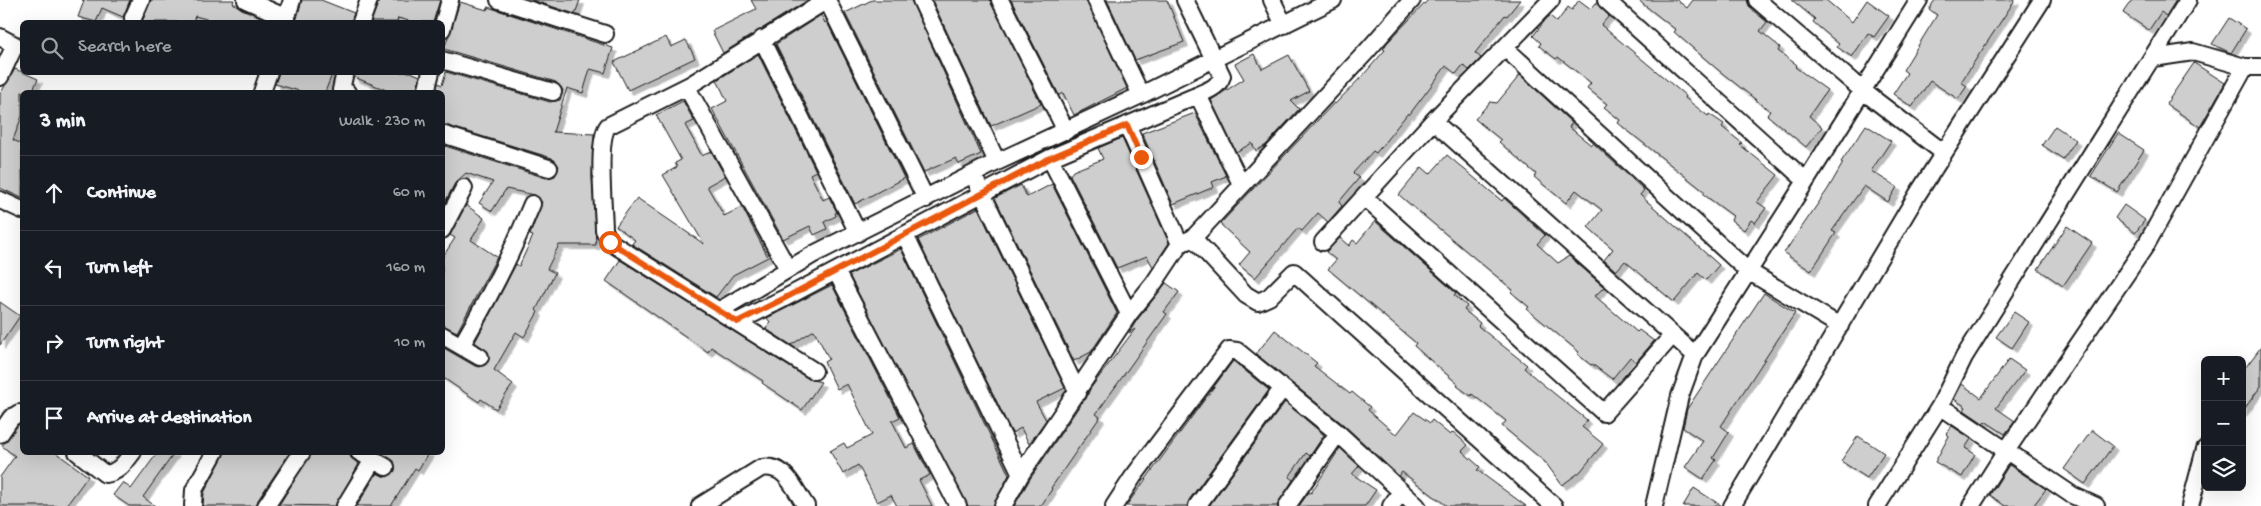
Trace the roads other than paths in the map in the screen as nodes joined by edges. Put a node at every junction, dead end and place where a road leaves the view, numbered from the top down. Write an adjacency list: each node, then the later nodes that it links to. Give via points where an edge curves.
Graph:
1 (141, 0): 21 (street)
2 (246, 0): 22 (street)
3 (292, 0): 22 (street)
4 (369, 0): 23 (street)
5 (450, 0): 24 (street)
6 (499, 0): 26 (street)
7 (827, 0): 28 (street); 61 (street)
8 (920, 0): 53 (street)
9 (1000, 0): 49 (street)
10 (1096, 0): 45 (street)
11 (1185, 0): 32 (street)
12 (1272, 0): 25 (street)
13 (1333, 0): 25 (street)
14 (1412, 0): 57 (street)
15 (1551, 0): 30 (street)
16 (1606, 0): 56 (street)
17 (1758, 0): 43 (street)
18 (1919, 0): 43 (street)
19 (2042, 0): 51 (street)
20 (2188, 0): 31 (street)
21 (133, 18)
22 (286, 20)
23 (362, 20)
24 (444, 20)
25 (1284, 25): 32 (street)
26 (606, 34)
27 (0, 36): 29 (street)
28 (762, 39): 39 (street); 66 (street)
29 (19, 47): 38 (street)
30 (1505, 48): 47 (street); 72 (street)
31 (2153, 58): 34 (street, via 2193,52); 85 (street, via 1964,357)
32 (1214, 59): 45 (street); 46 (street, via 1222,76 1220,82)
33 (445, 61): 44 (street)
34 (2253, 67): 89 (street, via 2146,245)
35 (268, 75): 40 (street)
36 (344, 75): 41 (street)
37 (430, 75): 42 (street)
38 (0, 77)
39 (690, 85): 70 (street, via 689,91); 73 (street, via 606,128 602,149 604,230 610,242)
40 (263, 90)
41 (341, 90)
42 (426, 90)
43 (1863, 91): 51 (street); 56 (street)
44 (553, 92)
45 (1141, 95): 49 (street)
46 (1198, 95): 48 (street); 57 (street)
47 (1433, 120): 60 (street); 77 (street)
48 (1127, 125): 52 (street); 68 (street)
49 (1066, 130): 53 (street)
50 (445, 135): 54 (street)
51 (1944, 153): 76 (street)
52 (1050, 158): 59 (street); 74 (street)
53 (997, 162): 55 (street)
54 (549, 168)
55 (973, 174): 59 (street); 61 (street)
56 (1806, 181): 72 (street)
57 (1241, 184): 68 (street)
58 (464, 188): 65 (street)
59 (982, 192): 67 (street); 84 (street)
60 (1365, 198): 69 (street); 77 (street, via 1604,413)
61 (926, 199): 66 (street)
62 (0, 200): 64 (street)
63 (532, 204): 79 (street, via 496,285)
64 (20, 209)
65 (445, 224)
66 (858, 233): 70 (street)
67 (905, 235): 71 (street); 96 (street)
68 (1187, 241): 74 (street); 110 (street, via 1246,295 1258,302 1269,297 1294,272)
69 (1323, 242)
70 (788, 269): 73 (street)
71 (836, 271): 75 (street); 103 (street)
72 (1748, 271): 76 (street); 80 (street)
73 (720, 310): 75 (street)
74 (1129, 314): 84 (street)
75 (737, 322): 82 (street)
76 (1840, 326): 112 (street)
77 (1672, 336): 80 (street)
78 (445, 337): 79 (street)
79 (461, 346): 81 (street)
80 (1694, 355): 111 (street, via 1680,396)
81 (480, 357)
82 (814, 371)
83 (1282, 389): 87 (street); 105 (street, via 1237,350 1229,350); 106 (street)
84 (1078, 393): 96 (street)
85 (1940, 406): 89 (street); 113 (street)
86 (20, 413): 88 (street, via 11,418)
87 (1338, 433): 97 (street); 107 (street)
88 (0, 434)
89 (2006, 451): 114 (street); 115 (street)
90 (81, 455): 91 (street, via 105,474 121,468)
91 (131, 455)
92 (214, 455): 99 (street, via 194,490)
93 (300, 455): 100 (street)
94 (373, 460): 101 (street)
95 (2201, 464): 116 (street)
96 (1021, 474): 104 (street)
97 (1401, 492): 108 (street); 109 (street)
98 (702, 505): 102 (street, via 761,468 770,466 781,470)
99 (193, 506)
100 (266, 506)
101 (345, 506)
102 (806, 506)
103 (958, 506)
104 (1003, 506)
105 (1114, 506)
106 (1197, 506)
107 (1287, 506)
108 (1391, 506)
109 (1417, 506)
110 (1554, 506)
111 (1654, 506)
112 (1732, 506)
113 (1877, 506)
114 (1971, 506)
115 (2096, 506)
116 (2190, 506)

